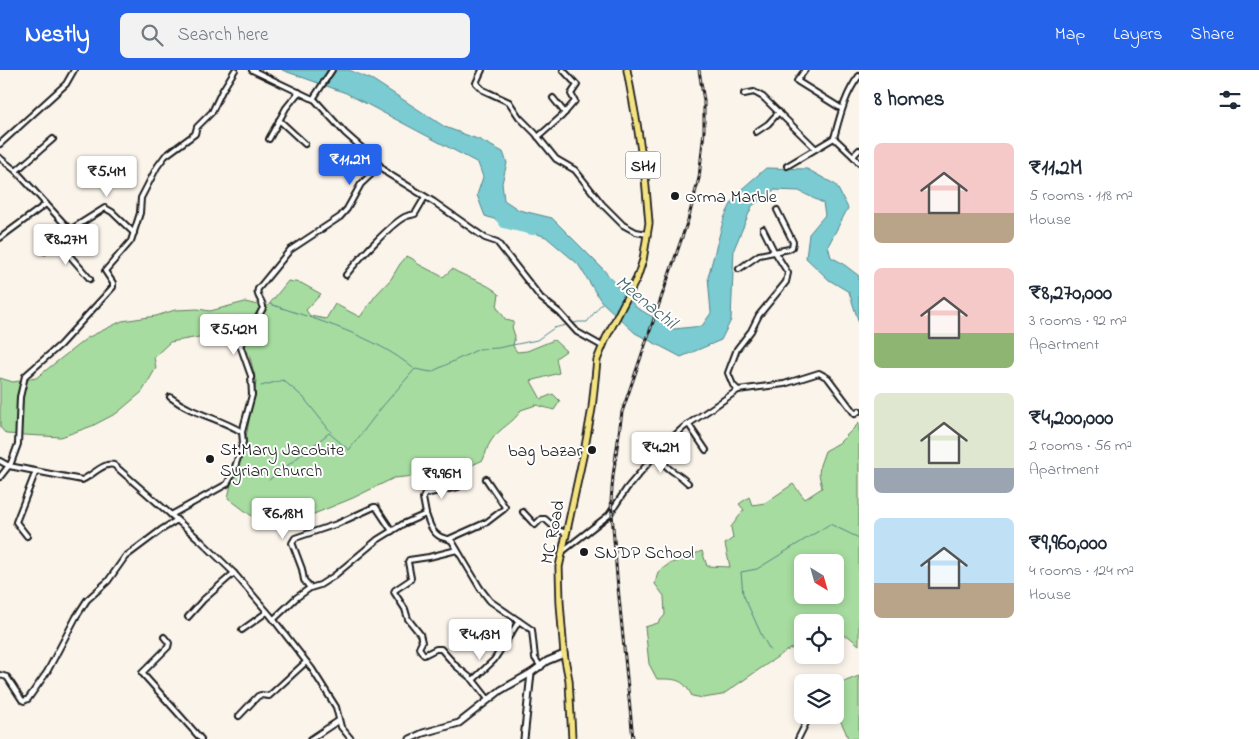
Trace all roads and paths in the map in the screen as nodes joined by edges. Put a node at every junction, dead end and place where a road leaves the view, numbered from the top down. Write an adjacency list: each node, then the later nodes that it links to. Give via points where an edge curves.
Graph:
1 (74, 70): 23 (street, via 66,84)
2 (235, 70): 38 (street, via 212,112 197,127 195,134 165,156 157,167 141,198)
3 (252, 70): 10 (street)
4 (332, 70): 13 (street)
5 (482, 70): 19 (street, via 476,83 483,90 509,102)
6 (562, 70): 16 (street, via 577,85 571,94 575,101)
7 (627, 70): 39 (main road, SH1, via 645,177)
8 (805, 70): 14 (street, via 797,81)
9 (859, 76): 14 (street)
10 (299, 92): 13 (street); 17 (street)
11 (744, 94): 15 (street, via 754,92)
12 (553, 98): 16 (street)
13 (313, 99): 30 (street)
14 (842, 109): 21 (street)
15 (779, 112): 18 (street); 25 (street)
16 (565, 113): 19 (street)
17 (279, 120): 20 (street); 24 (street)
18 (756, 132)
19 (538, 137): 39 (street, via 556,159 575,170 617,220 636,232)
20 (269, 138)
21 (834, 138): 25 (street); 27 (street)
22 (52, 139): 32 (street)
23 (0, 144)
24 (305, 144)
25 (815, 148): 31 (street)
26 (859, 150): 27 (street)
27 (854, 156): 29 (street)
28 (0, 158): 32 (street)
29 (859, 163)
30 (380, 166): 33 (street); 52 (street, via 361,184 340,217 290,250 258,289 263,308 240,347 252,376 252,395)
31 (787, 166)
32 (16, 171): 34 (street)
33 (426, 197): 45 (street, via 415,214 402,219 382,236); 47 (street, via 500,245 536,292 583,336)
34 (46, 204): 37 (street); 40 (street)
35 (777, 210): 43 (street, via 793,242 789,249)
36 (763, 229): 43 (street)
37 (70, 230): 38 (street, via 105,208); 41 (street)
38 (134, 233): 56 (street, via 105,271 113,287 60,345 25,376 20,397 18,444)
39 (647, 234): 47 (main road, MC Road / SH1, via 637,278)
40 (0, 238)
41 (57, 241): 42 (street); 46 (street)
42 (45, 251)
43 (775, 252): 44 (street, via 759,255); 48 (street, via 788,273 787,279 737,349 728,373)
44 (739, 269)
45 (346, 275)
46 (90, 279)
47 (602, 346): 67 (main road, MC Road / SH1)
48 (738, 390): 50 (street, via 784,384 820,373 828,378 856,414); 51 (street)
49 (170, 397): 52 (street, via 182,406)
50 (859, 411)
51 (689, 425): 53 (street); 54 (street)
52 (242, 432): 63 (street, via 243,442 227,484)
53 (659, 450): 60 (street, via 662,462); 71 (street, via 609,515)
54 (706, 450)
55 (0, 461): 56 (street)
56 (8, 466): 57 (street); 58 (street)
57 (36, 471): 63 (street, via 82,480 110,464); 68 (street, via 16,522)
58 (0, 477)
59 (486, 479): 69 (street, via 504,510 487,522)
60 (688, 483)
61 (458, 487): 64 (street, via 425,494)
62 (523, 512): 67 (street, via 534,525 545,519)
63 (171, 514): 65 (street)
64 (426, 514): 66 (street); 69 (street, via 437,536)
65 (177, 520): 72 (street); 84 (street, via 125,557 108,581 87,600 28,699 22,700 6,677)
66 (392, 530): 73 (street, via 334,576); 73 (street, via 374,507 295,538 292,543 304,580)
67 (566, 533): 71 (main road, MC Road / SH1)
68 (27, 536)
69 (449, 539): 70 (street)
70 (457, 550): 77 (street, via 490,601); 85 (street, via 409,560 411,578 394,592 420,634 422,642 419,648 424,655 441,649)
71 (562, 552): 80 (main road, MC Road / SH1, via 559,590)
72 (234, 572): 74 (street); 75 (street)
73 (310, 588): 76 (street)
74 (267, 612): 76 (street); 78 (street)
75 (188, 617)
76 (274, 619): 81 (street)
77 (519, 621): 82 (street, via 532,630 535,658); 85 (street, via 494,660)
78 (242, 630)
79 (164, 637): 90 (street, via 168,647 142,673)
80 (564, 654): 82 (main road); 95 (main road, MC Road / SH1, via 569,680)
81 (306, 662): 87 (street, via 269,696 258,696); 88 (street, via 336,707)
82 (541, 667): 83 (main road)
83 (530, 673): 86 (main road); 94 (main road)
84 (0, 675)
85 (473, 680): 86 (street)
86 (488, 699): 93 (main road, via 459,723)
87 (239, 716)
88 (338, 721): 91 (street); 92 (street)
89 (806, 724): 96 (street)
90 (201, 739)
91 (311, 739)
92 (350, 739)
93 (410, 739)
94 (524, 739)
95 (572, 739)
96 (798, 739)

